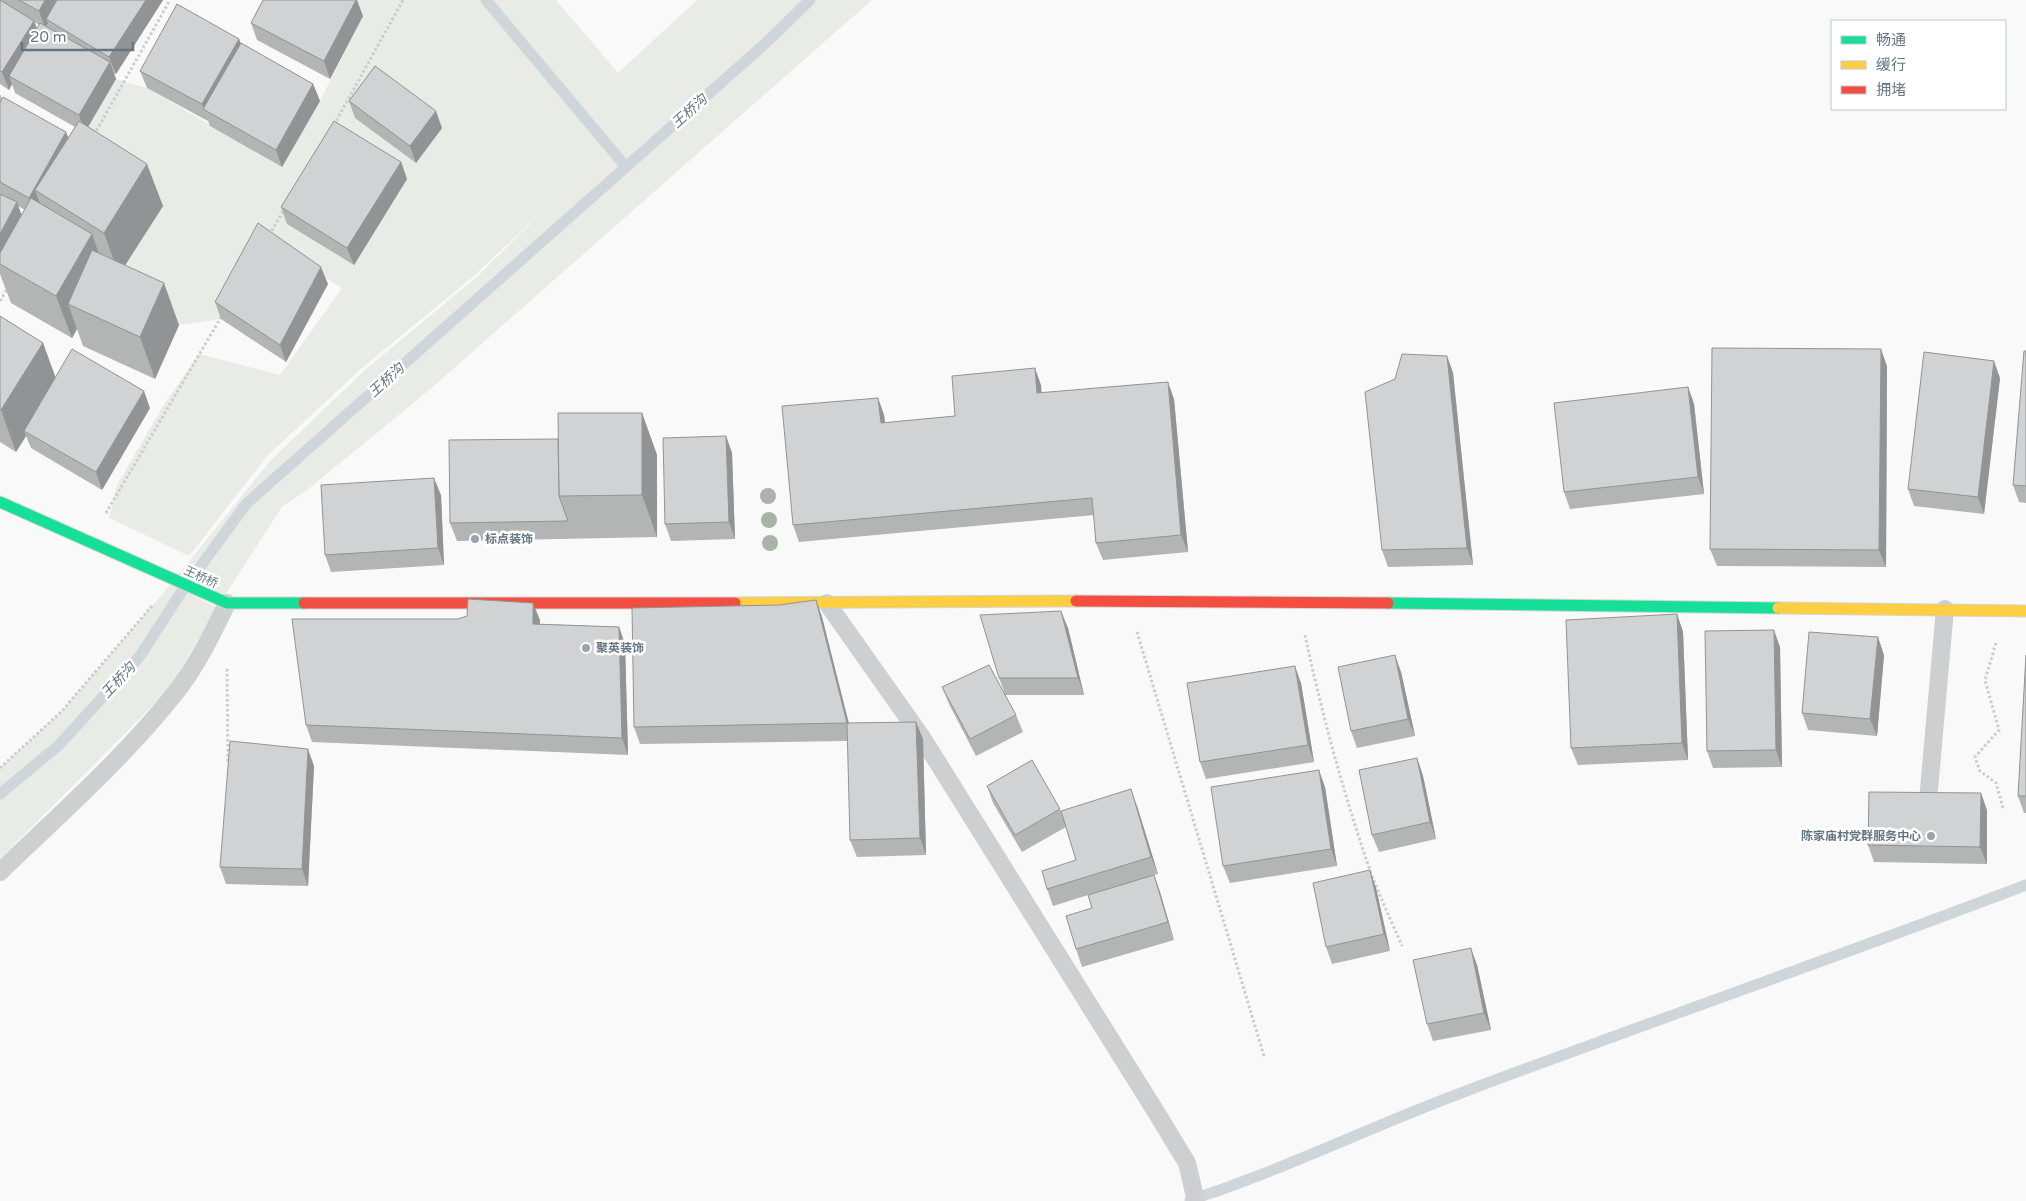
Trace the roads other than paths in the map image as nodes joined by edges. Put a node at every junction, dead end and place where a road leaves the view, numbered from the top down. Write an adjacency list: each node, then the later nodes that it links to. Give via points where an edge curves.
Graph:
1 (0, 502): 2 (street, 王桥桥)
2 (227, 603): 3 (street); 7 (lane, via 203,650 176,692 103,773)
3 (828, 603): 4 (street, via 1128,600); 8 (lane, via 923,739 1187,1163)
4 (1945, 610): 5 (street); 6 (lane)
5 (2026, 611)
6 (1928, 801)
7 (0, 872)
8 (1196, 1201)

